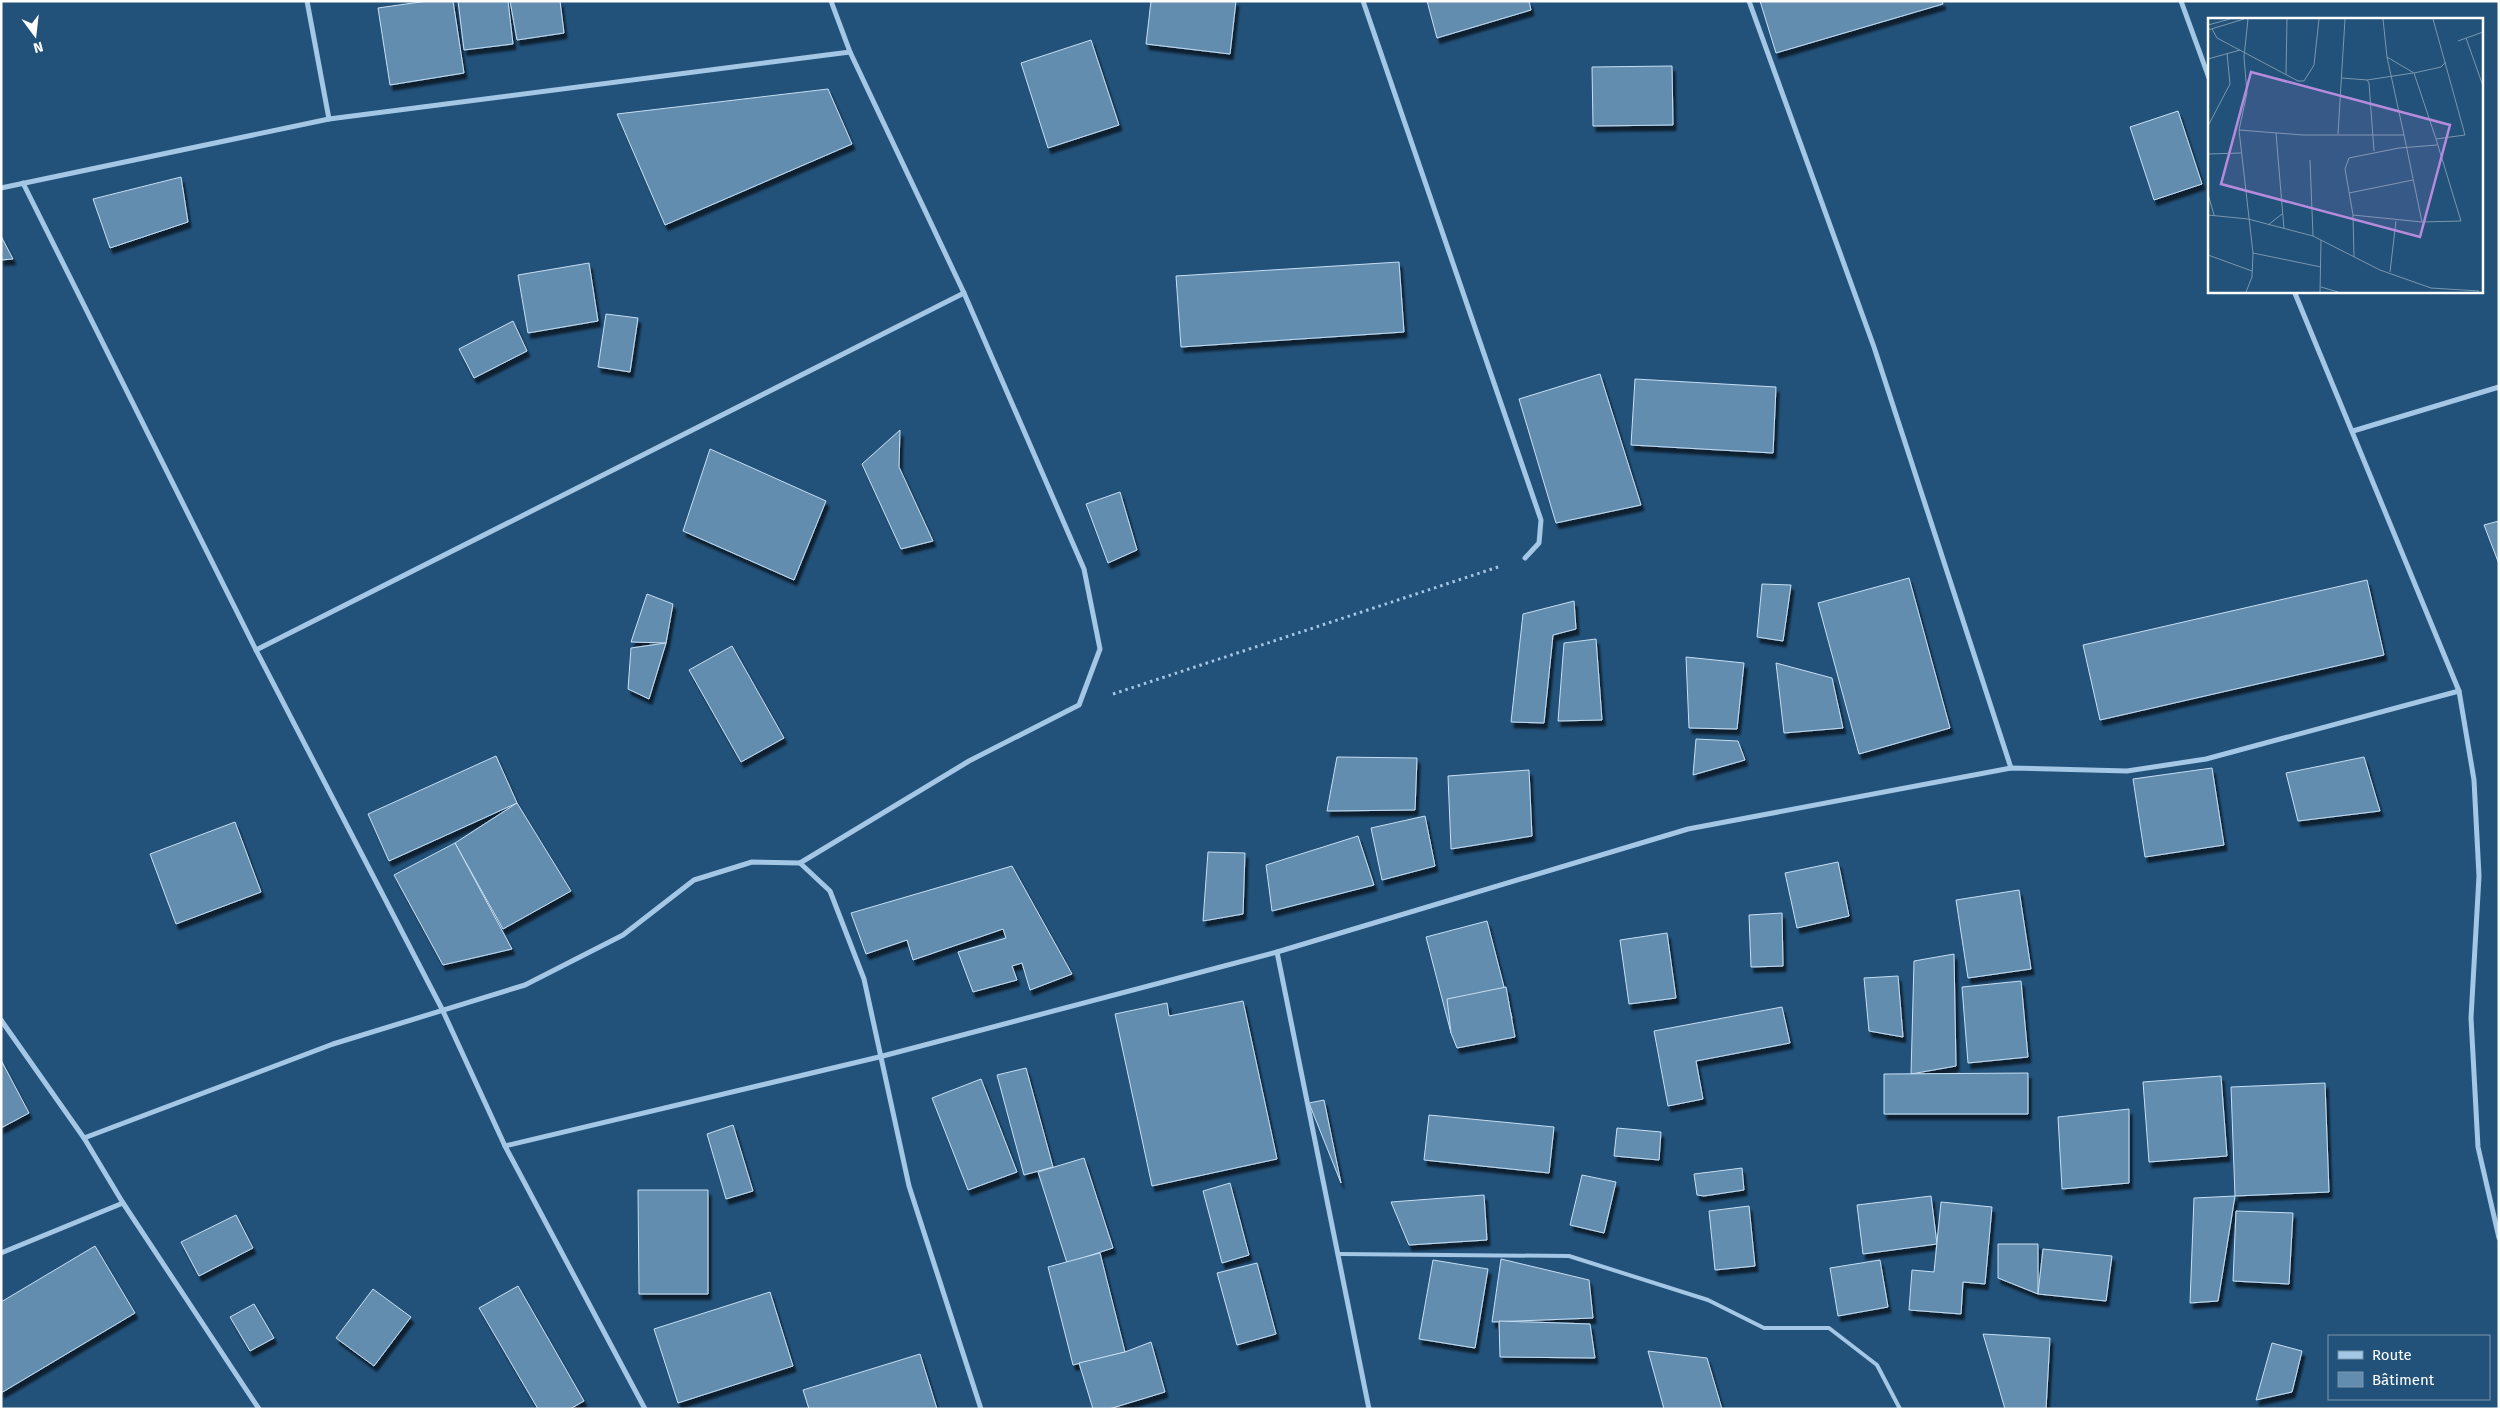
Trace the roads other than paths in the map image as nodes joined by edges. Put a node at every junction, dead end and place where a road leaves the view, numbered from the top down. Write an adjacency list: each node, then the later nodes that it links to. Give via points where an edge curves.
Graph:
1 (307, 1): 8 (street)
2 (831, 1): 6 (street)
3 (1363, 1): 15 (street, via 1541,520 1539,543)
4 (1749, 1): 18 (street, via 1874,348)
5 (2181, 1): 7 (street)
6 (850, 52): 8 (street); 12 (street)
7 (2208, 75)
8 (329, 119): 9 (street)
9 (23, 183): 10 (street); 16 (street)
10 (1, 188)
11 (2294, 292): 14 (street)
12 (964, 293): 16 (street); 19 (street, via 1084,569 1100,650 1079,705 969,761)
13 (2499, 386): 14 (street)
14 (2352, 431): 17 (street)
15 (1525, 558)
16 (256, 650): 21 (street)
17 (2459, 691): 18 (street, via 2206,758 2127,771); 27 (street, via 2474,780 2478,867 2471,1018 2478,1148)
18 (2011, 768): 20 (street, via 1688,829)
19 (800, 864): 21 (street, via 752,862 694,880 623,935 525,984); 23 (street, via 830,891 840,915 864,979)
20 (1277, 952): 23 (street); 29 (street)
21 (442, 1009): 24 (street, via 333,1044); 25 (street)
22 (1, 1020): 24 (street)
23 (879, 1058): 25 (street); 32 (street, via 909,1186)
24 (84, 1138): 26 (street)
25 (505, 1146): 31 (street)
26 (123, 1203): 28 (street); 30 (street)
27 (2499, 1238)
28 (1, 1253)
29 (1339, 1254): 33 (street); 34 (lane, via 1569,1256 1708,1300 1764,1328 1829,1328 1877,1365)
30 (260, 1409)
31 (645, 1409)
32 (981, 1409)
33 (1369, 1409)
34 (1900, 1409)

